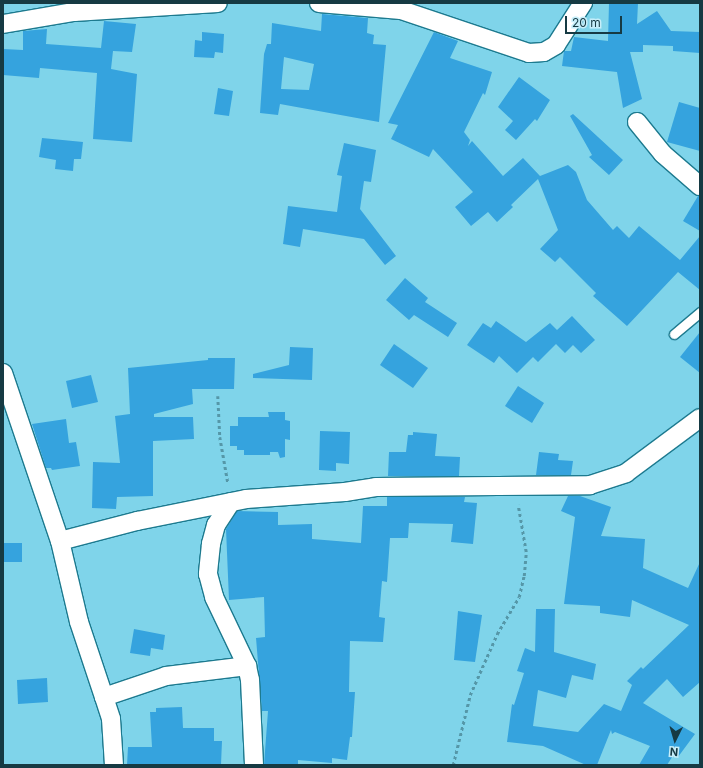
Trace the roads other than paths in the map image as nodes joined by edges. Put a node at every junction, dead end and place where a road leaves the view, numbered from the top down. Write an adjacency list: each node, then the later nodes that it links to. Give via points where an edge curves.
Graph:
1 (218, 3): 4 (street, via 74,12)
2 (319, 3): 3 (street, via 400,10 528,53 544,52 556,45)
3 (583, 3)
4 (3, 24)
5 (637, 122): 6 (street, via 663,154)
6 (700, 186)
7 (700, 312): 8 (lane)
8 (674, 334)
9 (3, 373): 12 (street)
10 (700, 418): 11 (street, via 637,466 602,482 575,486 376,488)
11 (231, 502): 12 (street, via 137,521); 13 (street, via 216,525 208,574 214,597)
12 (60, 542): 14 (street, via 79,622)
13 (247, 666): 14 (street, via 166,676); 16 (street, via 250,680)
14 (104, 697): 15 (street, via 111,719)
15 (114, 765)
16 (254, 765)

